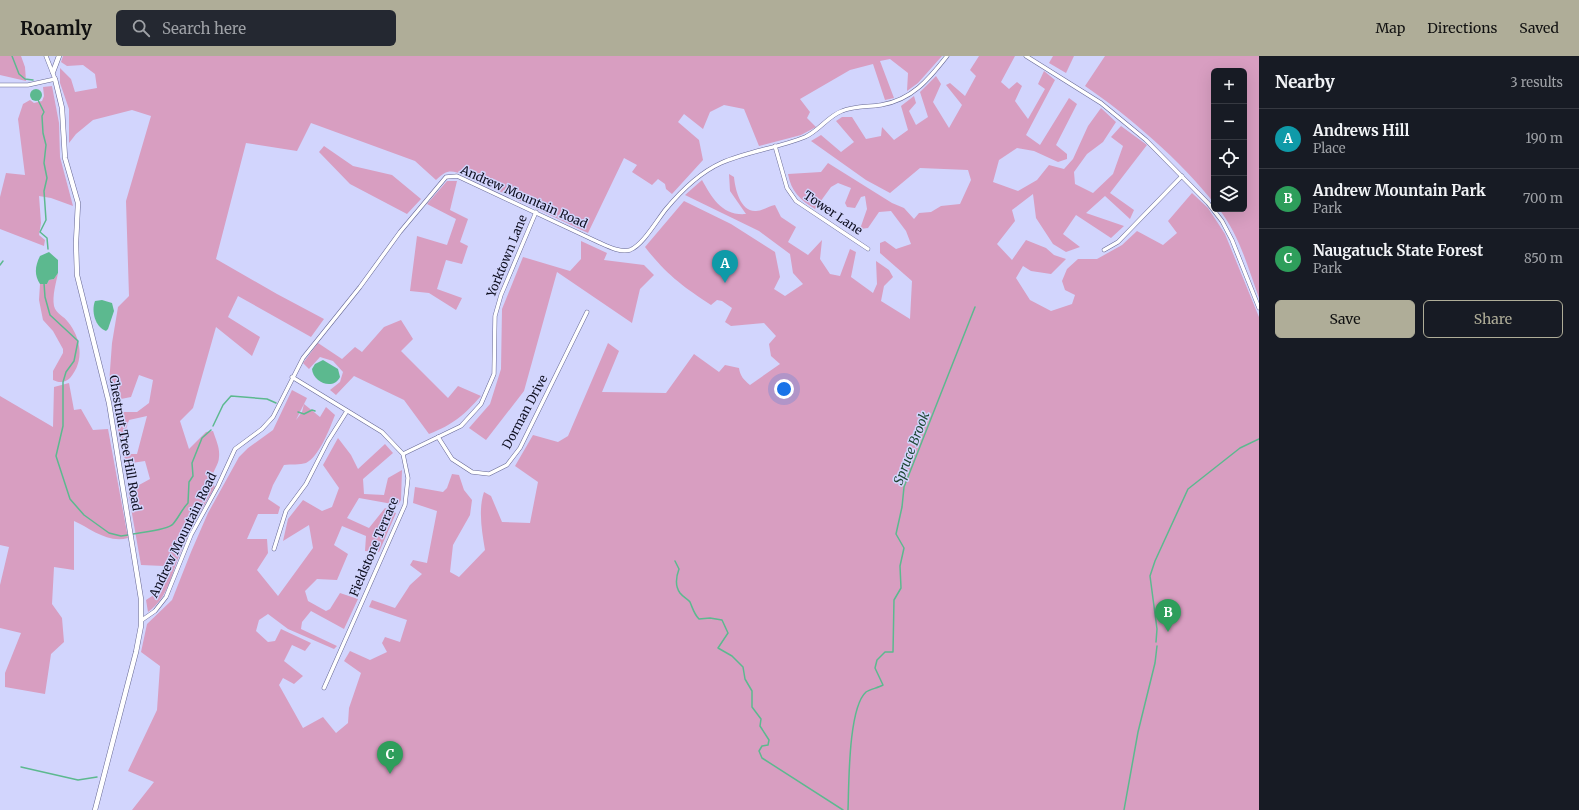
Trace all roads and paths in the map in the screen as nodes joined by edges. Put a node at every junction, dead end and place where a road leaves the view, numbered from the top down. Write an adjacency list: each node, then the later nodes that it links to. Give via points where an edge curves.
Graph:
1 (46, 56): 5 (street)
2 (58, 56): 5 (street)
3 (947, 56): 8 (street, Andrew Mountain Road, via 927,80 904,99 842,111 808,136)
4 (1026, 56): 9 (street, via 1096,99 1146,140)
5 (52, 72): 6 (street)
6 (55, 80): 7 (street, via 28,85); 20 (street, Chestnut Tree Hill Road, via 62,108 64,158 78,203 77,275 109,403 140,591)
7 (0, 85)
8 (775, 146): 10 (street, Andrew Mountain Road, via 730,159 706,172 679,195 639,243 630,250 607,246); 11 (street, Tower Lane, via 787,188 796,201)
9 (1182, 176): 12 (street, via 1118,242); 13 (street, via 1222,221)
10 (536, 212): 15 (street, Andrew Mountain Road, via 457,176 446,177 396,237 306,354); 17 (street, Yorktown Lane, via 501,294 495,316 494,374 481,404 461,426)
11 (868, 249)
12 (1104, 250)
13 (1259, 308)
14 (587, 312): 17 (street, Dorman Drive, via 520,448 507,465 489,474 472,472 452,459)
15 (292, 377): 16 (street); 20 (street, Andrew Mountain Road, via 273,417 240,444 233,453 194,529 166,596 155,611)
16 (347, 411): 18 (street, via 382,432); 19 (street, via 306,484 286,511)
17 (438, 437): 18 (street, Yorktown Lane)
18 (403, 454): 21 (street, Fieldstone Terrace, via 408,478 405,505)
19 (274, 549)
20 (142, 620): 22 (street, Chestnut Tree Hill Road, via 134,663)
21 (324, 688)
22 (94, 810)

